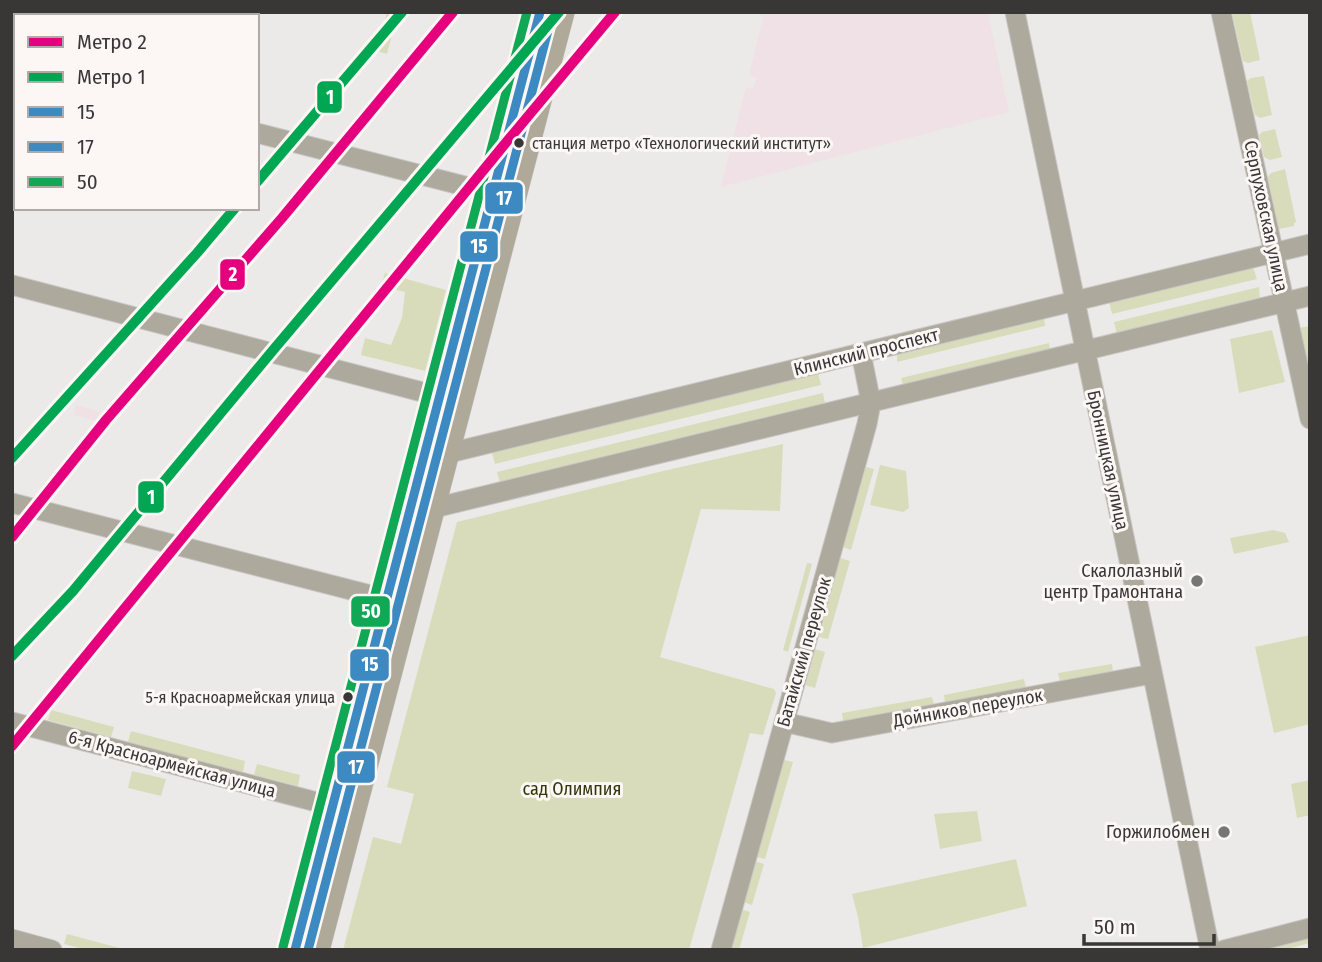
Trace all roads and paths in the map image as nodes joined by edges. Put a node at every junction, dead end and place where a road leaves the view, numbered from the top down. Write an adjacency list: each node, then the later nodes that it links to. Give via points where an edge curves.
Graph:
1 (540, 12): 6 (main road)
2 (563, 12): 15 (main road)
3 (1015, 12): 11 (street, Бронницкая улица)
4 (1221, 12): 8 (street, Серпуховская улица)
5 (259, 134): 6 (street)
6 (492, 193): 15 (main road)
7 (1310, 244): 8 (street, Клинский проспект)
8 (1274, 253): 11 (street, Клинский проспект); 12 (street, Серпуховская улица)
9 (12, 285): 15 (street)
10 (1310, 296): 12 (street)
11 (1075, 301): 13 (street, Бронницкая улица); 14 (street, Клинский проспект)
12 (1284, 302): 13 (street); 17 (street, Серпуховская улица)
13 (1086, 351): 16 (street); 23 (street, Бронницкая улица)
14 (861, 353): 16 (street, Батайский переулок); 18 (street, Клинский проспект)
15 (450, 399): 18 (main road); 19 (main road)
16 (871, 403): 21 (street); 25 (street, Батайский переулок)
17 (1310, 419)
18 (448, 453): 19 (street, Клинский проспект); 21 (main road)
19 (422, 460): 22 (main road)
20 (12, 503): 22 (street)
21 (434, 508): 31 (main road)
22 (386, 599): 26 (main road)
23 (1152, 674): 25 (street, Дойников переулок, via 832,733); 33 (street, Бронницкая улица)
24 (12, 722): 26 (street, 6-я Красноармейская улица)
25 (784, 722): 32 (street, Батайский переулок)
26 (332, 806): 30 (main road)
27 (1310, 928): 34 (street)
28 (12, 939): 29 (street)
29 (52, 950)
30 (295, 950)
31 (318, 950)
32 (721, 950)
33 (1209, 950)
34 (1224, 950)

